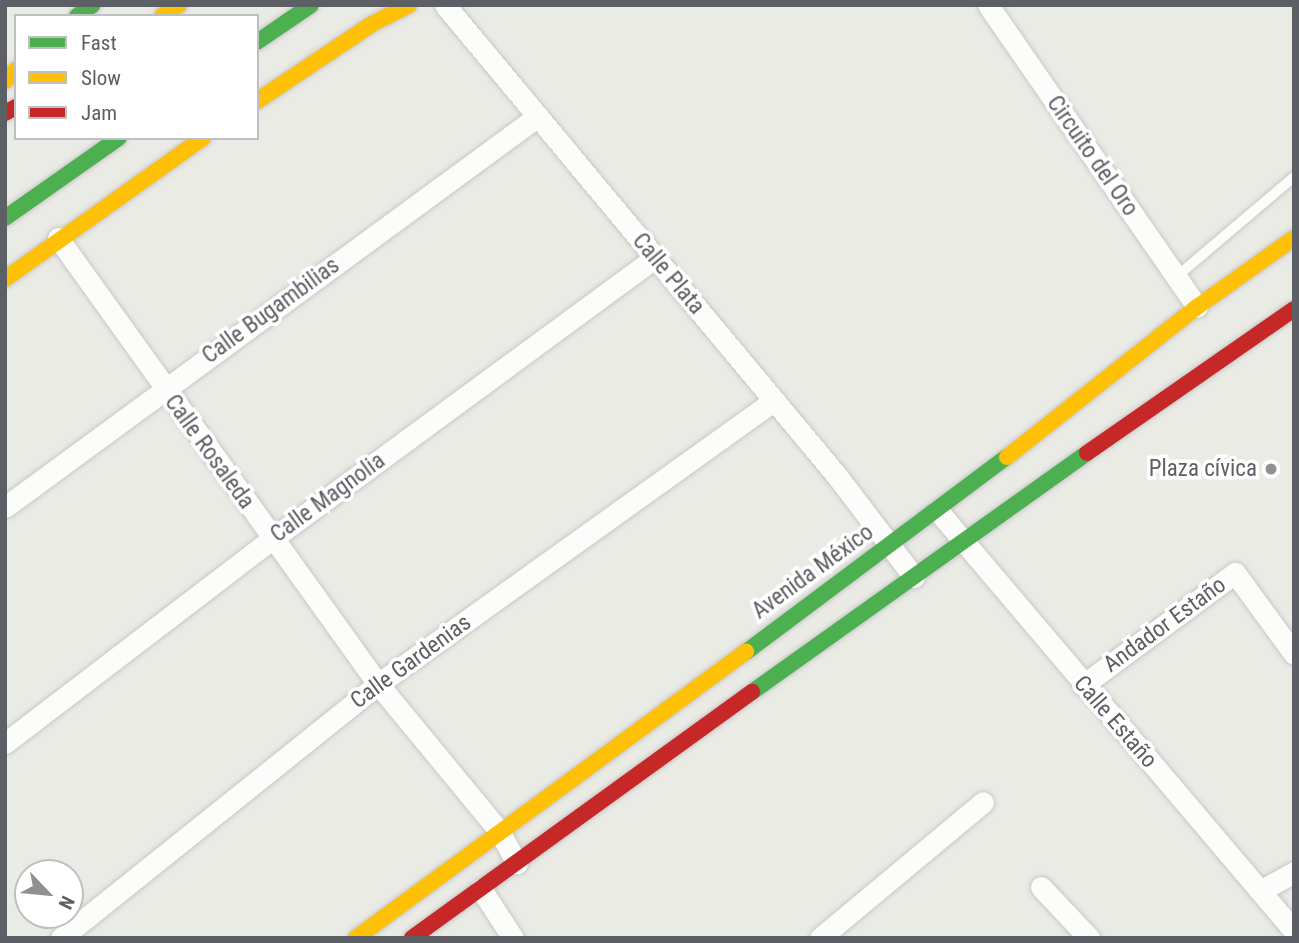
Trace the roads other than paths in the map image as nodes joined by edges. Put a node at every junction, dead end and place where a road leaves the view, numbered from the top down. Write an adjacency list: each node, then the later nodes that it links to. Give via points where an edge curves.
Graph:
1 (311, 5): 5 (street)
2 (410, 5): 6 (street, via 372,24)
3 (445, 5): 7 (street, Calle Plata)
4 (988, 5): 15 (street, Circuito del Oro)
5 (259, 41)
6 (259, 100)
7 (538, 116): 14 (street, Calle Plata); 19 (street, Calle Bugambilias)
8 (116, 140): 11 (street)
9 (200, 140): 12 (street)
10 (1294, 177): 15 (lane)
11 (5, 218)
12 (58, 238): 16 (street); 19 (street, Calle Rosaleda)
13 (1294, 238): 17 (street, Avenida México)
14 (654, 258): 20 (street, Calle Plata); 23 (street, Calle Magnolia)
15 (1176, 277): 17 (street, Circuito del Oro)
16 (5, 279)
17 (1197, 307): 22 (street, Avenida México)
18 (1294, 309): 24 (street)
19 (164, 389): 21 (street, Calle Bugambilias); 23 (street, Calle Rosaleda)
20 (774, 401): 25 (street, Calle Plata); 28 (street, Calle Gardenias)
21 (5, 507)
22 (938, 511): 24 (street, Calle Estaño); 25 (street, Avenida México)
23 (272, 539): 28 (street, Calle Rosaleda); 30 (street, Calle Magnolia)
24 (961, 541): 26 (street); 29 (street, Calle Estaño)
25 (890, 543): 26 (street, Calle Plata); 32 (street, Avenida México)
26 (914, 577): 33 (street)
27 (1294, 654): 29 (street, Andador Estaño, via 1235,573)
28 (378, 684): 32 (street, Calle Rosaleda); 39 (street, Calle Gardenias)
29 (1083, 685): 37 (street, Calle Estaño)
30 (5, 743)
31 (982, 802): 43 (street)
32 (499, 831): 33 (street, Calle Rosaleda); 40 (street, Avenida México)
33 (517, 863): 36 (street)
34 (1294, 872): 37 (street)
35 (1041, 887): 44 (street)
36 (481, 889): 41 (street); 42 (street)
37 (1260, 891): 38 (street, Calle Estaño)
38 (1294, 930)
39 (61, 938)
40 (356, 938)
41 (412, 938)
42 (513, 938)
43 (820, 938)
44 (1089, 938)

